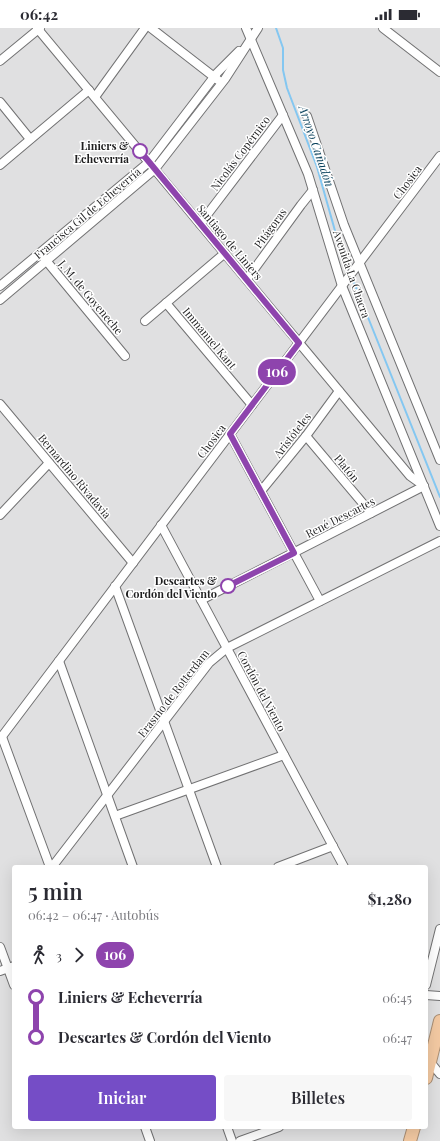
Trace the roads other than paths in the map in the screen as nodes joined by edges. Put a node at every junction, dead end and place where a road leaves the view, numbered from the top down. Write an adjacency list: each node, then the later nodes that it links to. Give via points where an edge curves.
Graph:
1 (38, 28): 8 (street); 12 (street, Santiago de Liniers)
2 (145, 28): 13 (street)
3 (151, 28): 10 (street)
4 (246, 28): 7 (street, Avenida La Chacra)
5 (258, 28): 7 (street, Francisca Gil de Echeverría)
6 (383, 28): 9 (street)
7 (251, 39): 10 (street, Francisca Gil de Echeverría); 11 (street, Francisca Gil de Echeverría); 15 (street, Avenida La Chacra)
8 (0, 61)
9 (440, 72)
10 (214, 77): 11 (street); 19 (street, Francisca Gil de Echeverría)
11 (222, 83): 21 (street, Francisca Gil de Echeverría)
12 (89, 90): 13 (street, Santiago de Liniers); 17 (street)
13 (95, 97): 19 (street, Santiago de Liniers)
14 (0, 102): 17 (street)
15 (283, 115): 22 (street, Avenida La Chacra); 23 (street, Nicolás Copérnico)
16 (307, 116): 27 (street, Avenida La Chacra)
17 (30, 139): 20 (street)
18 (440, 158): 27 (street, Chosica)
19 (149, 162): 21 (street, Santiago de Liniers); 24 (street, Francisca Gil de Echeverría)
20 (0, 164)
21 (155, 169): 23 (street, Santiago de Liniers); 26 (street, Francisca Gil de Echeverría)
22 (313, 190): 28 (street, Pitágoras); 30 (street, Avenida La Chacra)
23 (200, 224): 25 (street, Santiago de Liniers)
24 (40, 253): 26 (street, J. M. de Goyeneche); 29 (street, Francisca Gil de Echeverría)
25 (225, 253): 28 (street, Santiago de Liniers); 32 (street)
26 (46, 261): 31 (street, Francisca Gil de Echeverría); 35 (street, J. M. de Goyeneche)
27 (359, 263): 30 (street, Chosica); 41 (street, Avenida La Chacra)
28 (247, 279): 34 (street, Santiago de Liniers)
29 (0, 286)
30 (342, 286): 34 (street, Chosica); 45 (street, Avenida La Chacra)
31 (0, 300)
32 (166, 303): 33 (street); 38 (street, Immanuel Kant)
33 (146, 321)
34 (299, 343): 36 (street, Santiago de Liniers); 38 (street, Chosica)
35 (126, 356)
36 (339, 390): 40 (street, Aristóteles); 45 (street, Santiago de Liniers, via 410,476)
37 (0, 404): 44 (street, Bernardino Rivadavia)
38 (252, 405): 39 (street, Chosica)
39 (230, 434): 46 (street); 49 (street, Chosica)
40 (306, 436): 46 (street, Aristóteles); 47 (street, Platón)
41 (431, 438): 42 (street); 43 (street, Avenida La Chacra)
42 (440, 441)
43 (440, 460)
44 (49, 463): 48 (street); 53 (street, Bernardino Rivadavia)
45 (424, 486): 47 (street, René Descartes); 50 (street, Avenida La Chacra)
46 (261, 491): 52 (street)
47 (371, 513): 52 (street, René Descartes)
48 (0, 515)
49 (161, 525): 53 (street, Chosica); 55 (street, Cordón del Viento)
50 (440, 526)
51 (440, 541): 56 (street, Erasmo de Rotterdam)
52 (294, 553): 55 (street, René Descartes); 56 (street)
53 (133, 563): 54 (street, Chosica)
54 (116, 586): 58 (street, Chosica); 59 (street)
55 (201, 600): 57 (street, Cordón del Viento)
56 (320, 601): 57 (street, Erasmo de Rotterdam)
57 (227, 648): 59 (street, Erasmo de Rotterdam, via 209,663); 61 (street, Cordón del Viento)
58 (59, 661): 60 (street, Chosica); 63 (street)
59 (164, 721): 62 (street); 63 (street, Erasmo de Rotterdam)
60 (1, 738): 66 (street)
61 (284, 755): 62 (street); 65 (street, Cordón del Viento)
62 (189, 789): 64 (street); 69 (street)
63 (107, 796): 64 (street); 67 (street, Erasmo de Rotterdam)
64 (115, 816): 68 (street)
65 (333, 846): 70 (street); 71 (street, Cordón del Viento)
66 (50, 865)
67 (53, 865)
68 (132, 865)
69 (216, 865)
70 (283, 865)
71 (343, 865)
72 (440, 930): 75 (street)
73 (0, 947): 74 (street)
74 (7, 968): 76 (street)
75 (428, 977)
76 (12, 980)
77 (428, 995): 78 (street)
78 (440, 996)
79 (440, 1021): 80 (highway)
80 (428, 1068)
81 (428, 1072): 82 (street)
82 (440, 1074)
83 (146, 1129): 87 (street)
84 (228, 1129): 88 (street)
85 (273, 1129): 89 (street)
86 (413, 1129): 90 (highway)
87 (150, 1141)
88 (232, 1141)
89 (240, 1141)
90 (410, 1141)

